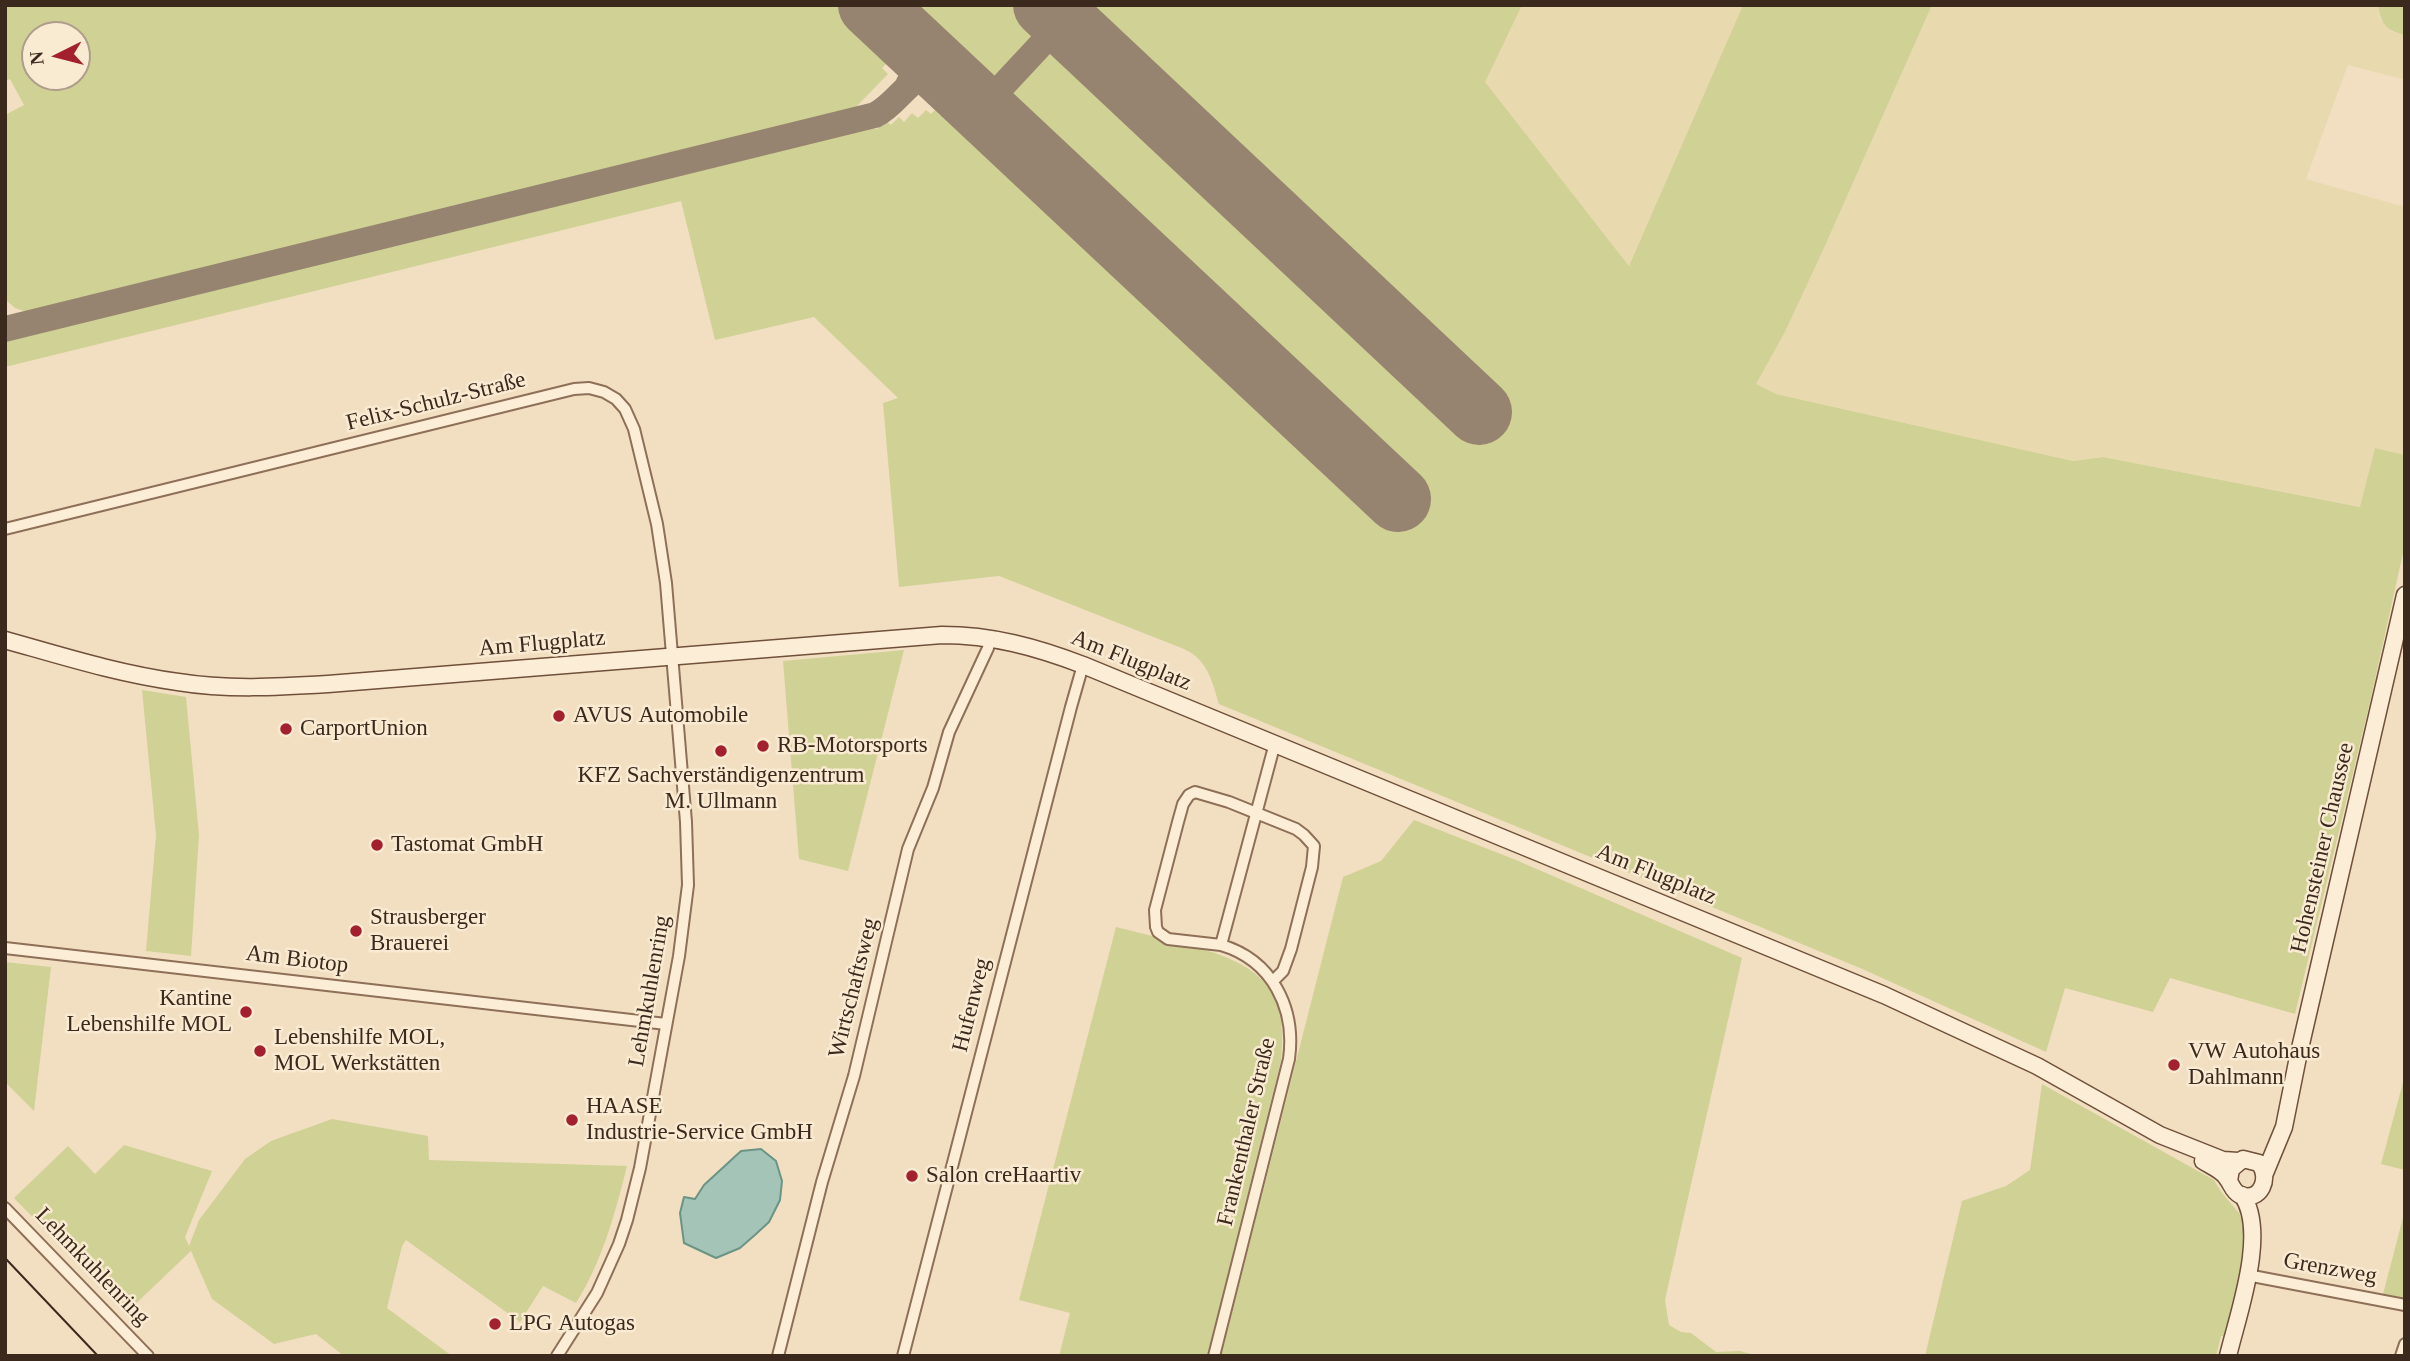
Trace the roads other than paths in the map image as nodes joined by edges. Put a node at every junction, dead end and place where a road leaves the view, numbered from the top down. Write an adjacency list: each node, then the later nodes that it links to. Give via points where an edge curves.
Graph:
1 (5, 529): 5 (street, Felix-Schulz-Straße, via 574,389 597,389 620,403 634,429 662,547)
2 (2405, 595): 13 (street, Hohensteiner Chaussee)
3 (990, 637): 5 (street, Am Flugplatz, via 942,635); 6 (street, Am Flugplatz, via 1040,648); 26 (street, Wirtschaftsweg, via 949,732 908,849 854,1076)
4 (5, 640): 5 (street, Am Flugplatz, via 114,671 234,687 314,685)
5 (672, 656): 12 (street, Lehmkuhlenring, via 688,884)
6 (1083, 665): 7 (street, Am Flugplatz); 27 (street, Hufenweg)
7 (1275, 743): 8 (street); 14 (street, Am Flugplatz, via 1884,995 2037,1066)
8 (1255, 813): 9 (street); 9 (street, Frankenthaler Straße, via 1195,792 1189,795 1155,910 1158,932 1168,939); 11 (street, via 1296,829 1314,846 1291,949 1283,971)
9 (1221, 945): 11 (street, Frankenthaler Straße, via 1250,958)
10 (5, 948): 12 (street, Am Biotop)
11 (1273, 981): 28 (street, Frankenthaler Straße, via 1290,1022 1290,1059)
12 (666, 1024): 25 (street, Lehmkuhlenring, via 640,1168 619,1244 589,1308)
13 (2286, 1112): 15 (street, Hohensteiner Chaussee, via 2268,1144); 16 (street, Hohensteiner Chaussee)
14 (2160, 1135): 15 (street, Am Flugplatz, via 2223,1160); 17 (street, Am Flugplatz)
15 (2243, 1160): 16 (street, via 2259,1163); 17 (street, via 2231,1169)
16 (2265, 1173): 18 (street)
17 (2229, 1181): 19 (street)
18 (2261, 1189): 19 (street); 21 (street, via 2258,1235)
19 (2242, 1195): 21 (street, via 2249,1206 2252,1231)
20 (5, 1208): 24 (street, Lehmkuhlenring)
21 (2247, 1275): 22 (street, Grenzweg); 29 (street)
22 (2405, 1305)
23 (2405, 1344): 30 (street)
24 (148, 1356)
25 (557, 1356)
26 (778, 1356)
27 (903, 1356)
28 (1214, 1356)
29 (2228, 1356)
30 (2402, 1356)

